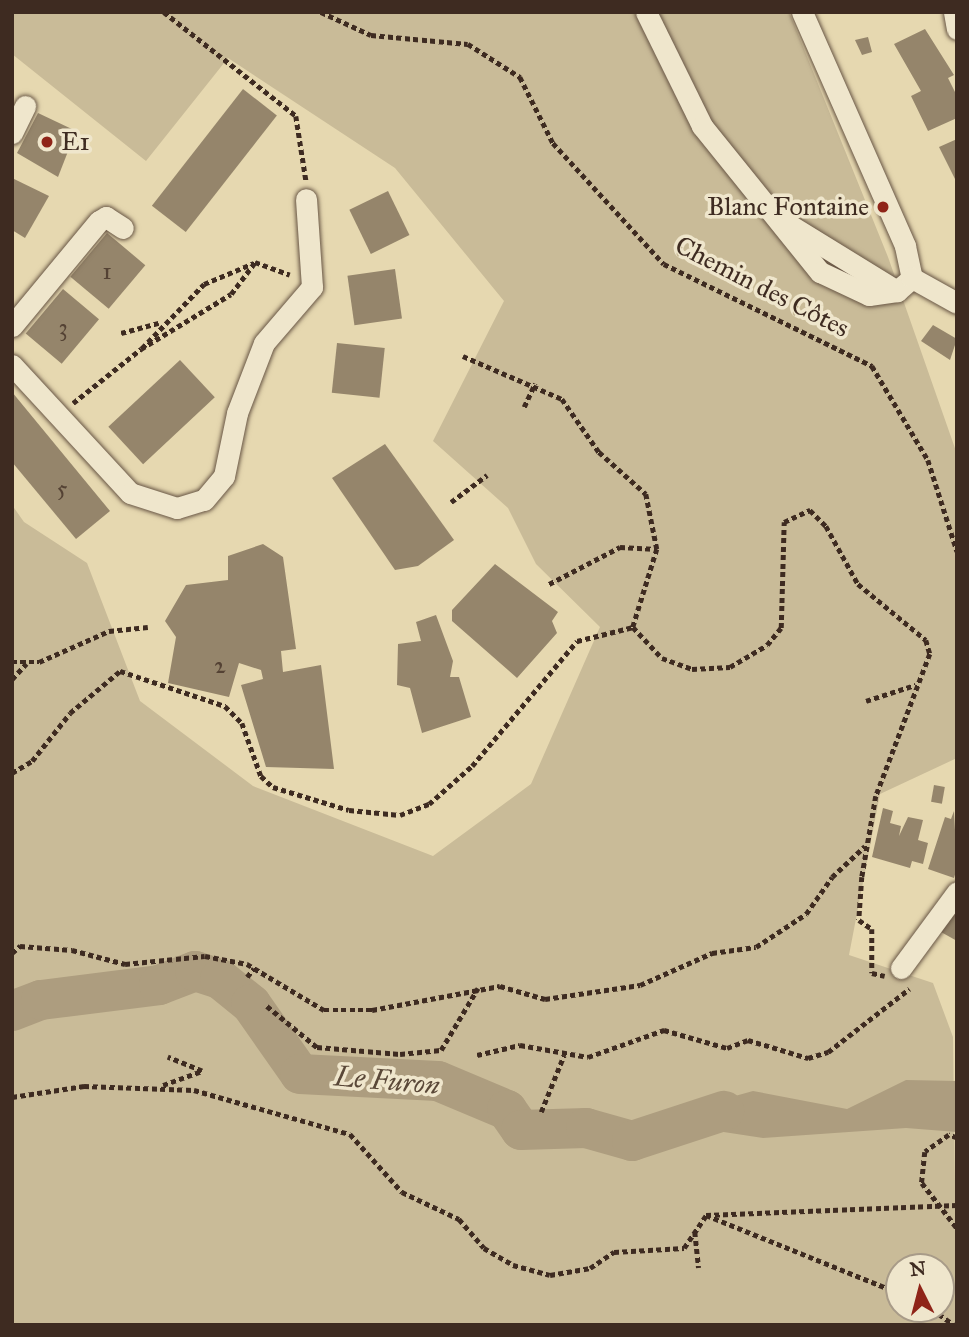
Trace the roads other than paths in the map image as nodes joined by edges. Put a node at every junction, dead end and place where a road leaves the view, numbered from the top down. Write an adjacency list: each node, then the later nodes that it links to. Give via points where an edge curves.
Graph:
1 (646, 12): 9 (street, via 702,126 782,219)
2 (802, 12): 9 (street, via 905,246)
3 (954, 12): 4 (street)
4 (957, 29)
5 (25, 106): 6 (street)
6 (12, 133)
7 (306, 199): 12 (street, via 312,287 264,343 252,368 220,485 204,500 177,508 130,493)
8 (123, 228): 11 (street, via 106,217 99,221)
9 (904, 284): 10 (street)
10 (957, 303)
11 (12, 326)
12 (12, 365)
13 (957, 892): 14 (street)
14 (901, 968)

